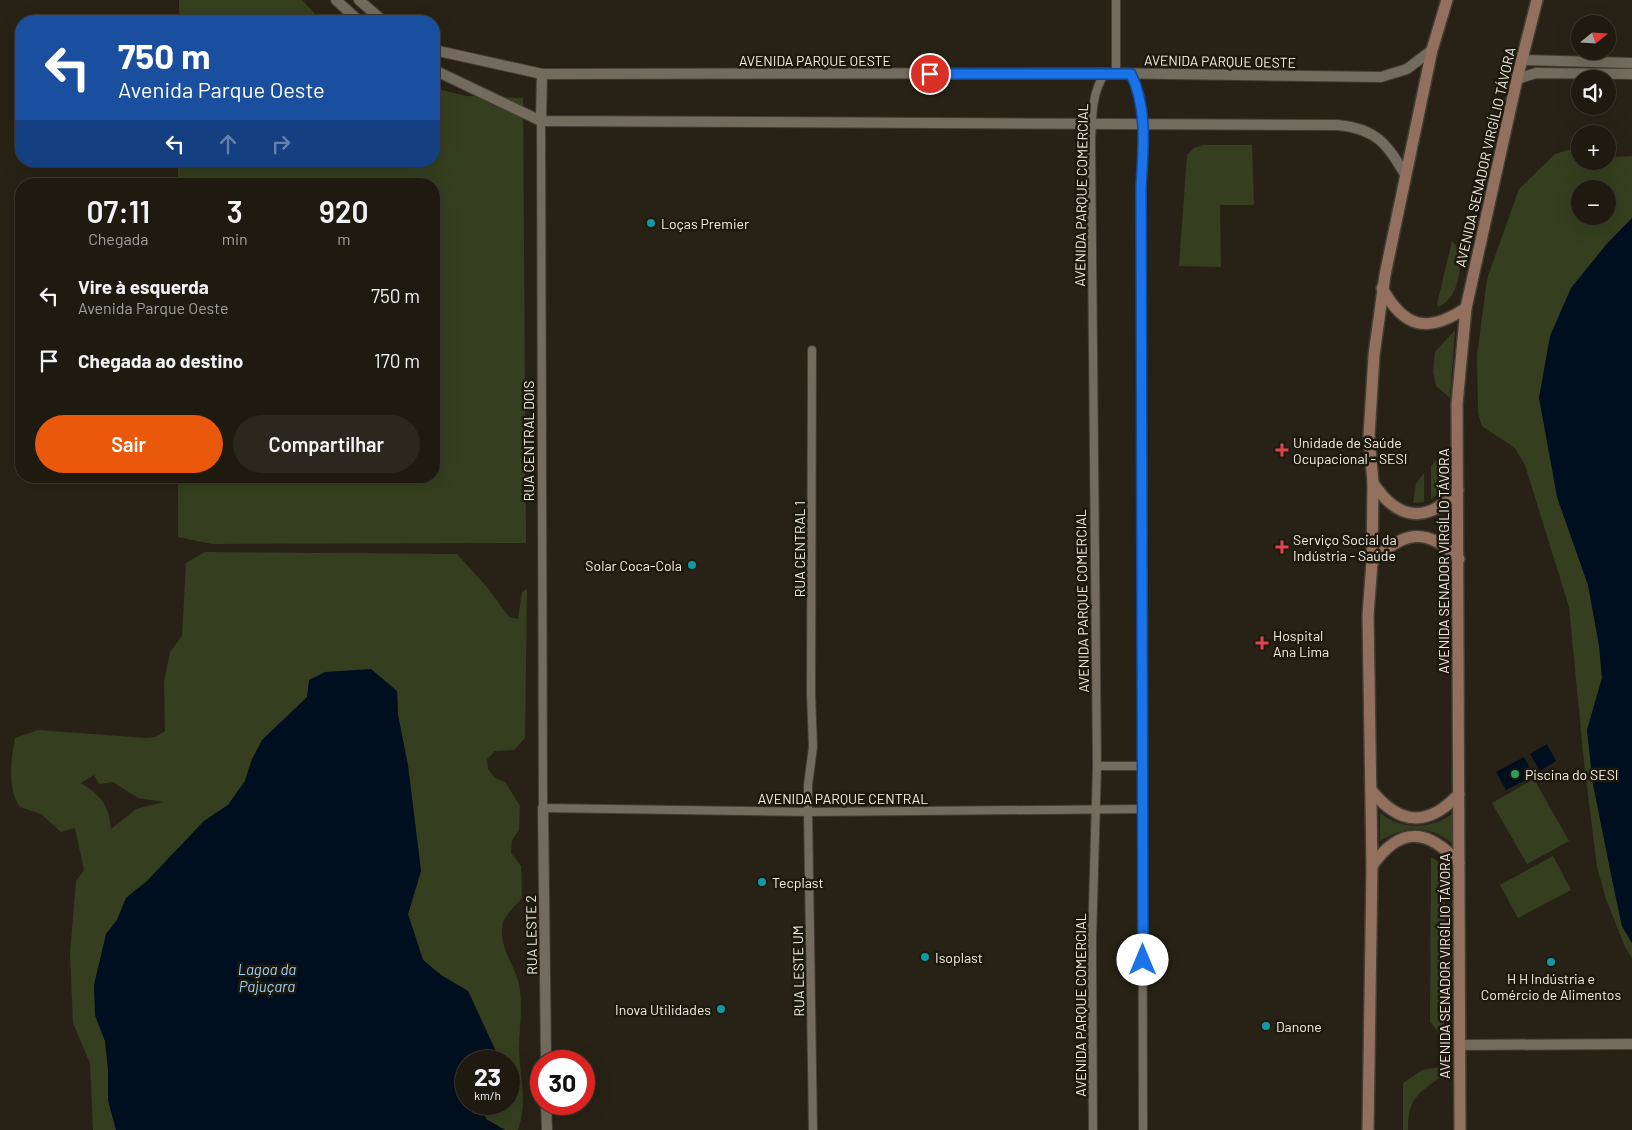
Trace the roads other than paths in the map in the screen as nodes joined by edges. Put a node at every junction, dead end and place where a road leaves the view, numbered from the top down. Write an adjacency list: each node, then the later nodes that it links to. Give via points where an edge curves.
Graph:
1 (336, 0): 6 (street)
2 (359, 0): 7 (street)
3 (1116, 0): 15 (street)
4 (1447, 0): 8 (main road)
5 (1537, 0): 10 (main road, AVENIDA SENADOR VIRGÍLIO TÁVORA)
6 (352, 15)
7 (376, 15)
8 (1432, 50): 16 (street, AVENIDA PARQUE OESTE, via 1408,69 1381,77); 22 (main road)
9 (440, 51): 13 (street, AVENIDA PARQUE OESTE)
10 (1522, 60): 11 (street); 18 (main road, AVENIDA SENADOR VIRGÍLIO TÁVORA)
11 (1632, 64)
12 (440, 73): 19 (street)
13 (542, 74): 14 (street, AVENIDA PARQUE OESTE); 19 (street, RUA CENTRAL DOIS)
14 (1105, 74): 15 (street, AVENIDA PARQUE OESTE); 21 (street, AVENIDA PARQUE COMERCIAL, via 1096,91)
15 (1116, 74): 16 (street, AVENIDA PARQUE OESTE)
16 (1131, 74): 20 (street, via 1139,95)
17 (1632, 74): 18 (street, via 1536,72)
18 (1517, 79): 24 (main road, AVENIDA SENADOR VIRGÍLIO TÁVORA)
19 (541, 121): 21 (street); 34 (street, RUA CENTRAL DOIS)
20 (1143, 123): 21 (street); 22 (street, via 1359,127 1382,141); 31 (street)
21 (1092, 124): 30 (street, AVENIDA PARQUE COMERCIAL)
22 (1406, 176): 23 (main road)
23 (1382, 288): 24 (main road, via 1400,315 1414,322 1428,324); 26 (main road, via 1369,436)
24 (1466, 308): 27 (main road, AVENIDA SENADOR VIRGÍLIO TÁVORA, via 1457,404)
25 (812, 350): 37 (street, RUA CENTRAL 1, via 813,747)
26 (1373, 484): 27 (main road, via 1391,506 1416,514 1428,513 1442,506); 29 (main road)
27 (1458, 490): 28 (main road, AVENIDA SENADOR VIRGÍLIO TÁVORA)
28 (1459, 560): 29 (main road, via 1438,541 1416,536 1397,541); 33 (main road, AVENIDA SENADOR VIRGÍLIO TÁVORA)
29 (1372, 562): 32 (main road, via 1368,615)
30 (1097, 766): 31 (street); 35 (street, AVENIDA PARQUE COMERCIAL)
31 (1143, 766): 36 (street)
32 (1371, 790): 33 (main road, via 1391,812 1415,818 1440,812); 39 (main road)
33 (1459, 794): 38 (main road, AVENIDA SENADOR VIRGÍLIO TÁVORA)
34 (543, 808): 37 (street, AVENIDA PARQUE CENTRAL); 42 (street, RUA LESTE 2)
35 (1096, 809): 36 (street, AVENIDA PARQUE CENTRAL); 37 (street, AVENIDA PARQUE CENTRAL); 46 (street, AVENIDA PARQUE COMERCIAL)
36 (1142, 809): 47 (street)
37 (808, 812): 45 (street, RUA LESTE UM)
38 (1459, 863): 39 (main road, via 1437,842 1418,836 1399,839); 41 (main road, AVENIDA SENADOR VIRGÍLIO TÁVORA)
39 (1372, 866): 48 (main road)
40 (1632, 1044): 41 (street)
41 (1460, 1045): 49 (main road, AVENIDA SENADOR VIRGÍLIO TÁVORA)
42 (546, 1050)
43 (546, 1115): 44 (street)
44 (547, 1130)
45 (813, 1130)
46 (1092, 1130)
47 (1143, 1130)
48 (1368, 1130)
49 (1460, 1130)

